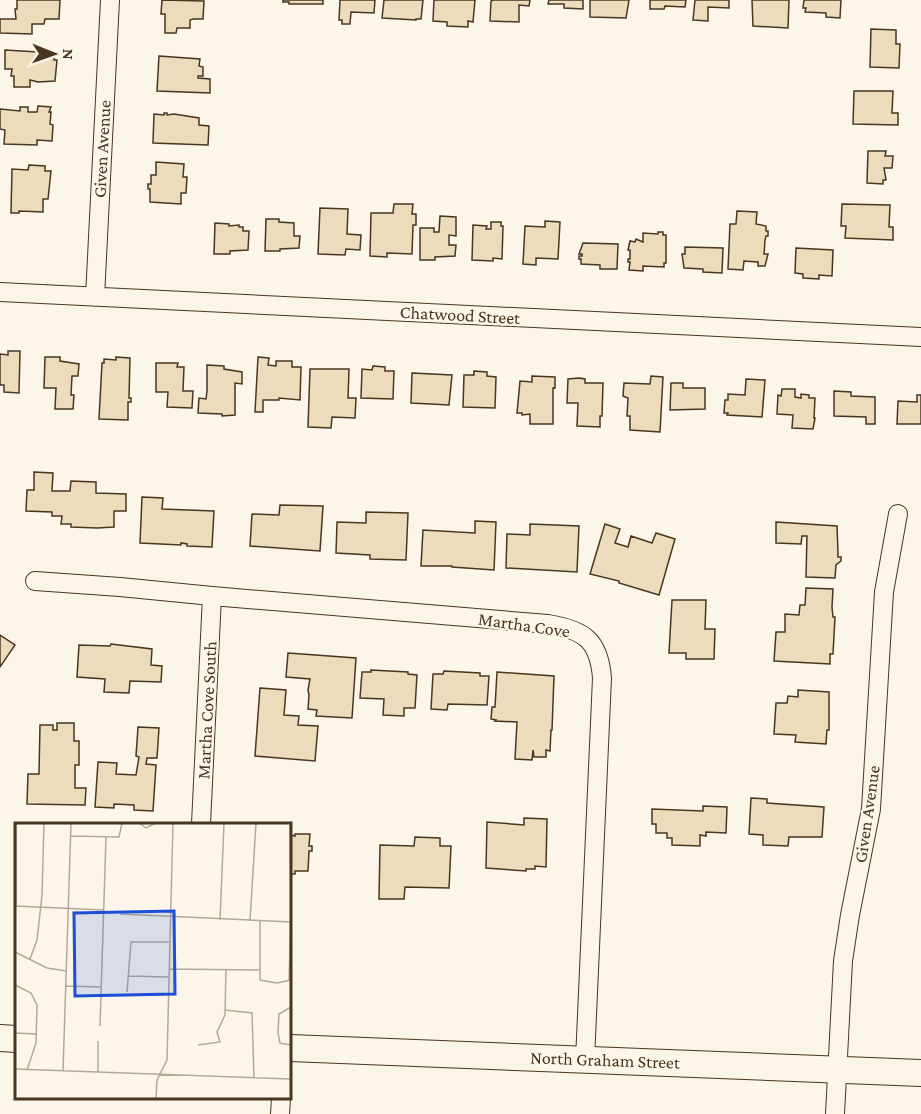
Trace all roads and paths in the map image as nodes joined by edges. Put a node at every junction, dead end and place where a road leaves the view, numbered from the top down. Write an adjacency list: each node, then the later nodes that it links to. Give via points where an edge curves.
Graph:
1 (110, 0): 3 (street, Given Avenue)
2 (0, 292): 3 (street, Chatwood Street)
3 (94, 297): 4 (street, Chatwood Street)
4 (921, 336)
5 (898, 514): 13 (street, Given Avenue, via 884,592 871,809 845,950)
6 (35, 581): 7 (street, Martha Cove)
7 (212, 596): 8 (street, Martha Cove South); 12 (street, Martha Cove, via 548,624 576,631 591,642 598,651 602,678)
8 (201, 823)
9 (0, 1038): 10 (main road)
10 (15, 1039)
11 (291, 1048): 12 (main road, North Graham Street)
12 (585, 1059): 13 (main road, North Graham Street)
13 (837, 1069): 14 (main road, North Graham Street); 17 (street, Given Avenue)
14 (921, 1072)
15 (281, 1099): 16 (street)
16 (280, 1114)
17 (835, 1114)

